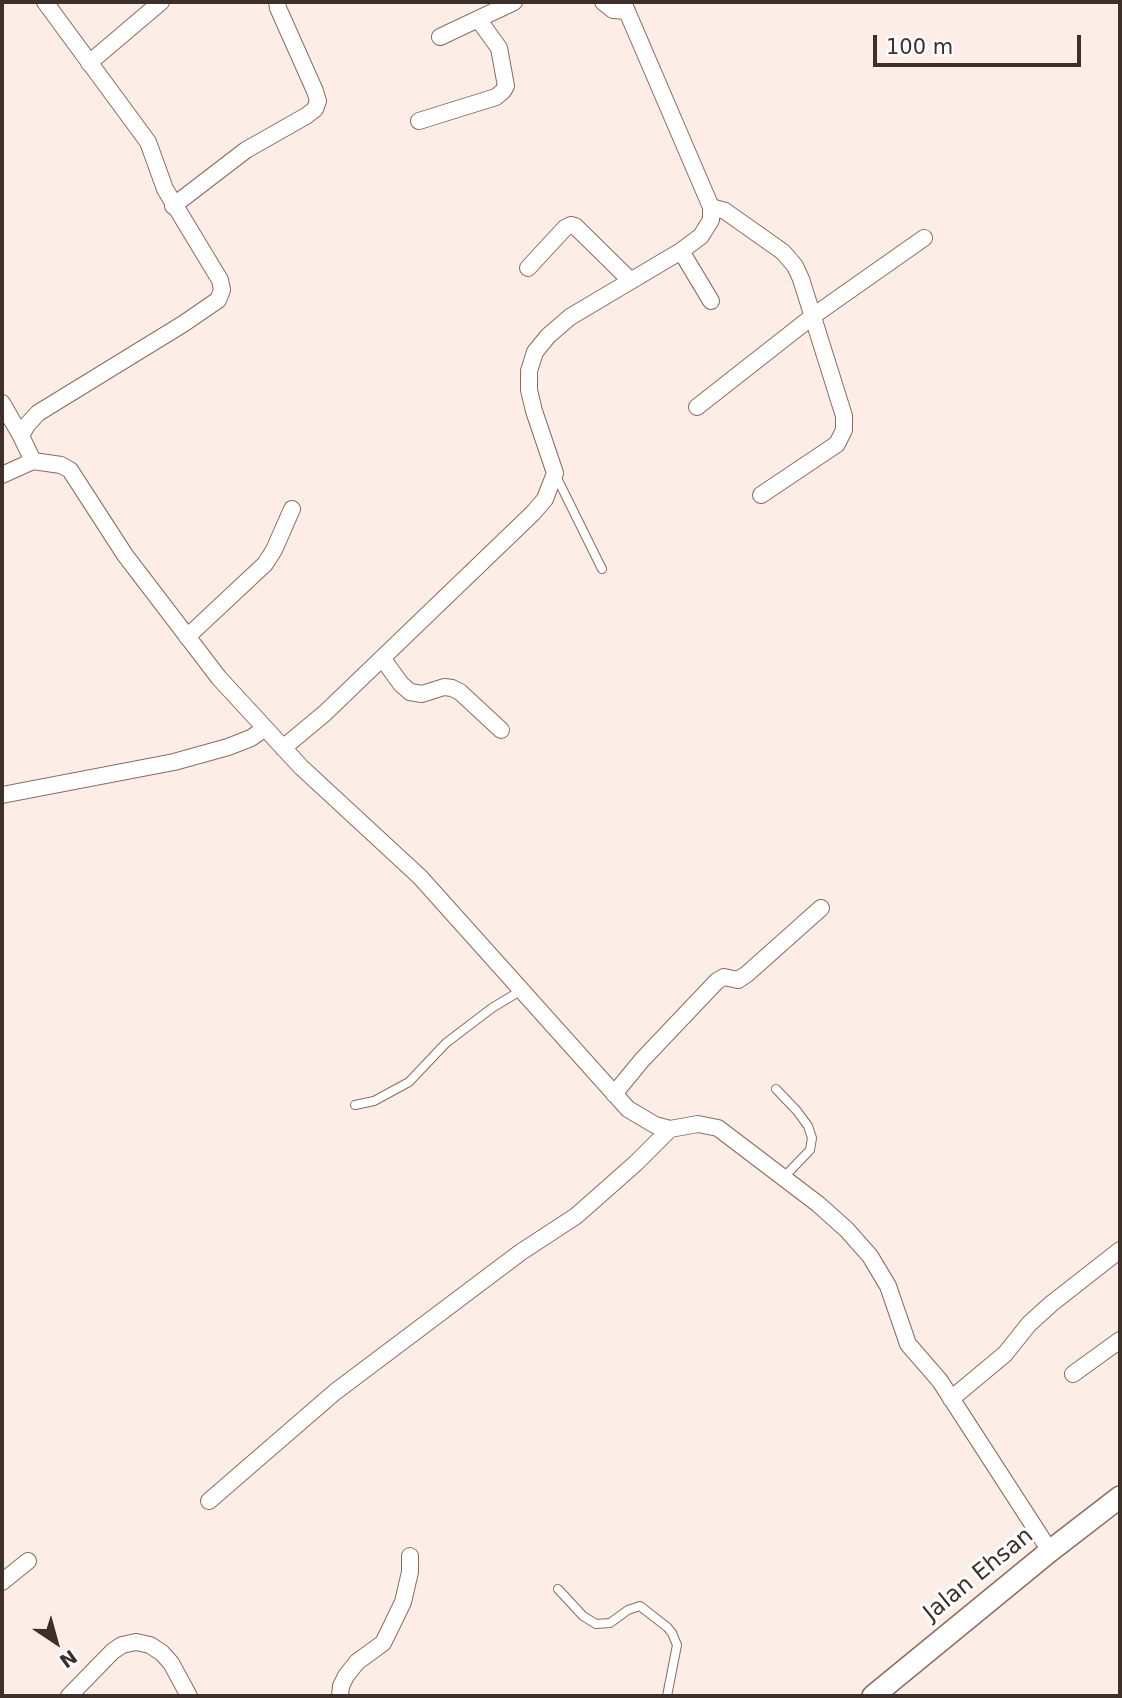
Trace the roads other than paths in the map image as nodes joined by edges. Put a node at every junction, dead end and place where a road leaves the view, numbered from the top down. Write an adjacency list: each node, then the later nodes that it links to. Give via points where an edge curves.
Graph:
1 (45, 2): 9 (street)
2 (161, 2): 9 (street)
3 (277, 2): 11 (street, via 316,91 315,109 246,150)
4 (514, 2): 7 (street)
5 (603, 2): 6 (street, via 609,9)
6 (625, 6): 12 (street)
7 (478, 19): 8 (street); 10 (street, via 499,48 506,86 495,97)
8 (440, 37)
9 (89, 63): 11 (street, via 148,142)
10 (419, 121)
11 (173, 206): 21 (street, via 220,280 218,300 38,414)
12 (711, 206): 14 (street, via 711,220 701,236); 18 (street, via 783,252 795,266)
13 (924, 239): 18 (street)
14 (681, 251): 16 (street); 17 (street)
15 (528, 268): 16 (street, via 571,225)
16 (631, 281): 23 (street, via 569,317 535,352 529,390)
17 (711, 301)
18 (813, 316): 20 (street); 25 (street, via 844,416 844,430 837,444)
19 (2, 404): 21 (street)
20 (697, 407)
21 (21, 436): 22 (street)
22 (33, 461): 24 (street); 28 (street, via 70,470 125,555)
23 (555, 473): 27 (lane); 29 (street, via 545,499 533,513)
24 (2, 475)
25 (761, 495)
26 (292, 509): 28 (street, via 265,565)
27 (602, 569)
28 (187, 637): 30 (street)
29 (383, 658): 31 (street, via 410,692 452,688); 32 (street)
30 (264, 729): 32 (street); 33 (street, via 228,747 174,762)
31 (501, 730)
32 (283, 748): 35 (street, via 419,877)
33 (2, 795)
34 (821, 908): 37 (street, via 747,974 737,980 724,977 717,981)
35 (520, 991): 37 (street); 38 (lane, via 446,1043 409,1082 374,1101)
36 (776, 1089): 40 (lane, via 797,1111 812,1138 810,1150)
37 (614, 1094): 39 (street, via 643,1119)
38 (355, 1105)
39 (670, 1129): 40 (street, via 698,1124 718,1128); 46 (street, via 576,1216 335,1392)
40 (784, 1177): 44 (street, via 848,1230 870,1256 888,1286 908,1344)
41 (1120, 1250): 44 (street, via 1051,1304 1005,1354)
42 (1120, 1340): 43 (street)
43 (1073, 1374)
44 (951, 1399): 47 (street)
45 (1120, 1497): 47 (main road, Jalan Ehsan)
46 (209, 1501)
47 (1050, 1551): 56 (main road, Jalan Ehsan)
48 (410, 1556): 54 (street, via 402,1602 383,1643 357,1662 341,1686)
49 (28, 1561): 50 (street)
50 (2, 1582)
51 (558, 1588): 55 (lane, via 596,1624 610,1623 640,1606 667,1627 677,1645)
52 (69, 1696): 53 (street, via 113,1651 136,1642 162,1653)
53 (190, 1696)
54 (340, 1696)
55 (667, 1696)
56 (873, 1696)

